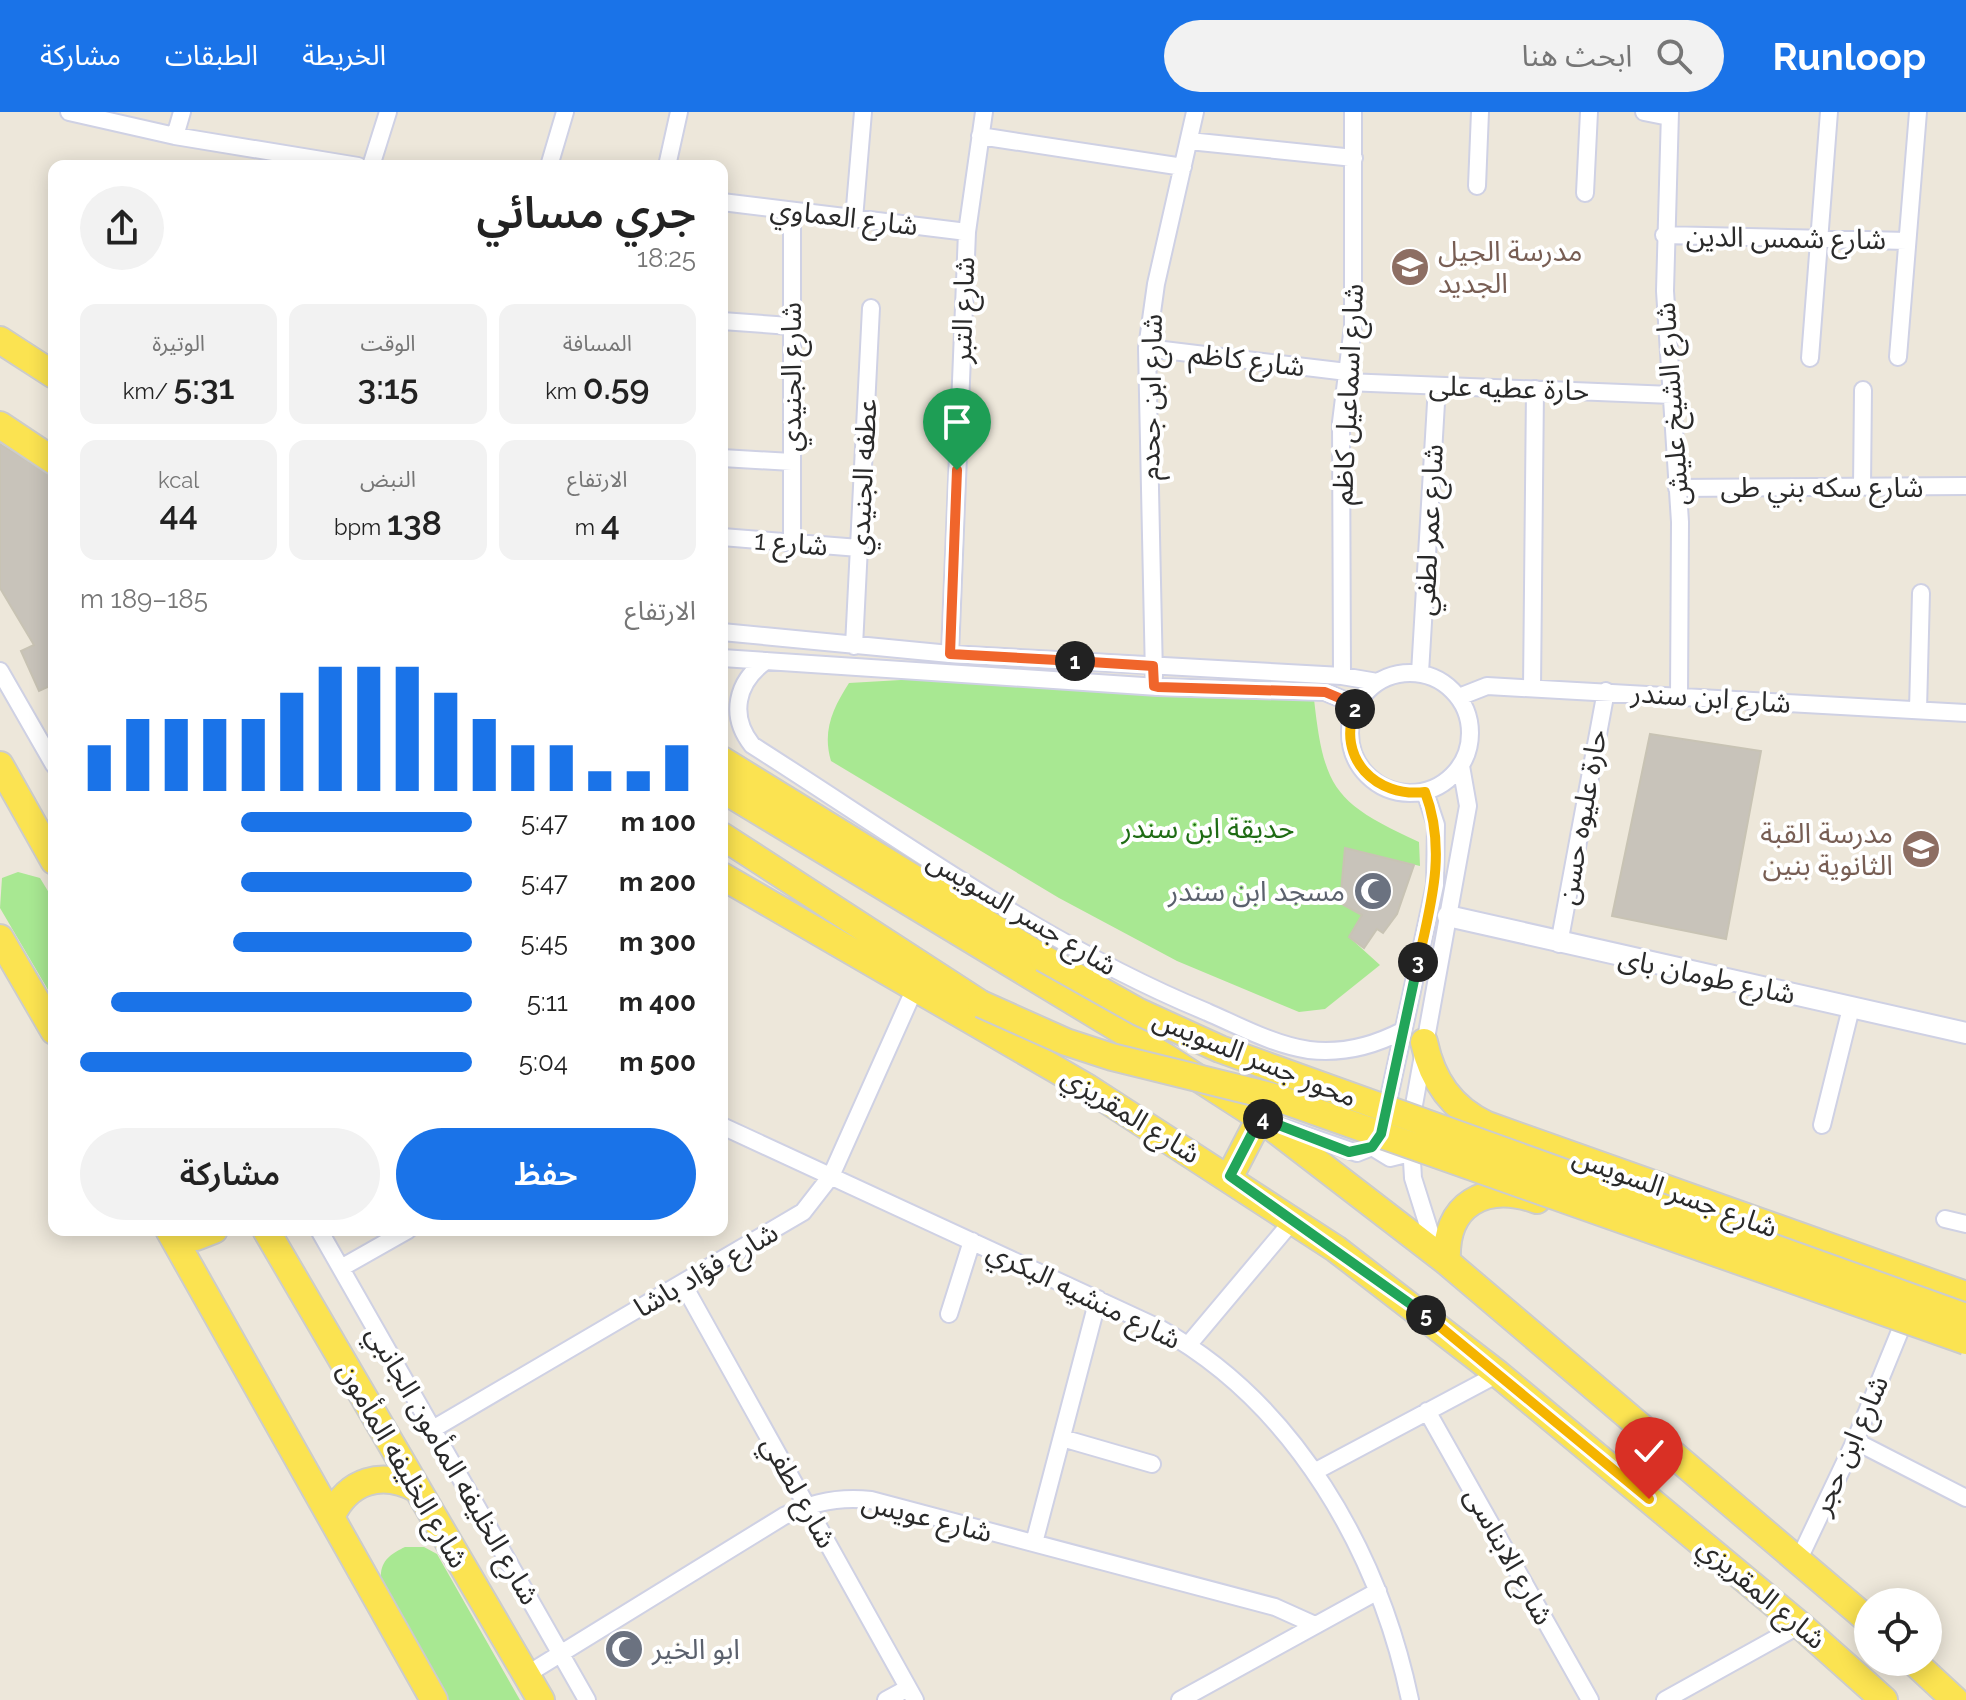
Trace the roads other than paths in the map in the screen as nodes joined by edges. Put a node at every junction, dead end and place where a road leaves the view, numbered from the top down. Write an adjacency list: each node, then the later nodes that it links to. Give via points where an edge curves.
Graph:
1 (69, 112): 16 (street)
2 (182, 112): 16 (street)
3 (388, 112): 21 (street)
4 (565, 112): 22 (street)
5 (679, 112): 23 (street)
6 (863, 112): 29 (street)
7 (984, 112): 17 (street, شارع التبر)
8 (1195, 112): 18 (street, شارع ابن جحدم)
9 (1353, 112): 19 (street, شارع اسماعيل كاظم)
10 (1480, 112): 25 (street)
11 (1589, 112): 26 (street)
12 (1644, 112): 15 (street)
13 (1829, 112): 32 (street)
14 (1918, 112): 33 (street)
15 (1670, 114): 31 (street, شارع الشيخ عليش)
16 (175, 136): 20 (street)
17 (980, 136): 24 (street); 30 (street, شارع التبر)
18 (1189, 141): 19 (street); 24 (street, شارع ابن جحدم)
19 (1354, 158): 42 (street, شارع اسماعيل كاظم, via 1353,326)
20 (296, 160)
21 (373, 160)
22 (551, 160)
23 (668, 160)
24 (1183, 167): 38 (street, شارع ابن جحدم)
25 (1477, 186)
26 (1585, 193)
27 (728, 203): 28 (street, شارع العماوي)
28 (792, 211): 29 (street, شارع العماوي); 36 (street, شارع الجنيدي)
29 (854, 219): 30 (street, شارع العماوي)
30 (967, 232): 60 (street, شارع التبر)
31 (1664, 235): 32 (street, شارع شمس الدين); 46 (street, شارع الشيخ عليش)
32 (1819, 238): 33 (street, شارع شمس الدين); 40 (street)
33 (1907, 241): 39 (street)
34 (871, 308): 56 (street, عطفه الجنيدي)
35 (728, 321): 36 (street)
36 (790, 326): 50 (street, شارع الجنيدي)
37 (0, 340): 41 (main road)
38 (1147, 348): 42 (street, شارع كاظم); 63 (street, شارع ابن جحدم)
39 (1898, 357)
40 (1810, 358)
41 (48, 371)
42 (1347, 377): 43 (street, حارة عطيه على); 66 (street, شارع اسماعيل كاظم, via 1341,422)
43 (1437, 386): 44 (street, حارة عطيه على); 65 (street, شارع عمر لطفي)
44 (1535, 389): 46 (street, حارة عطيه على); 69 (street)
45 (1863, 390): 52 (street)
46 (1672, 395): 53 (street, شارع الشيخ عليش)
47 (0, 425): 48 (main road)
48 (48, 457)
49 (728, 458): 50 (street)
50 (792, 462): 55 (street, شارع الجنيدي)
51 (1966, 486): 52 (street, شارع سكه بني طى)
52 (1862, 487): 53 (street, شارع سكه بني طى)
53 (1677, 488): 72 (street, شارع الشيخ عليش)
54 (728, 538): 55 (street, شارع 1)
55 (792, 543): 56 (street, شارع 1)
56 (859, 548): 59 (street, عطفه الجنيدي)
57 (1921, 593): 74 (street)
58 (728, 633): 59 (street)
59 (854, 646): 60 (street)
60 (950, 654): 63 (street)
61 (728, 658): 62 (street)
62 (766, 661): 68 (street); 92 (street, شارع جسر السويس, via 748,676 739,696 738,717 752,745 1072,949 1196,1008 1297,1047 1349,1050)
63 (1153, 666): 66 (street); 68 (street, شارع ابن جحدم)
64 (0, 671): 76 (street)
65 (1420, 673): 67 (street, via 1405,672); 71 (street)
66 (1342, 676): 67 (street)
67 (1377, 682): 73 (street)
68 (1154, 686): 73 (street, via 1325,692)
69 (1532, 688): 70 (street, شارع ابن سندر); 71 (street, شارع ابن سندر, via 1487,686)
70 (1606, 691): 72 (street, شارع ابن سندر); 87 (street, حارة عليوه حسن)
71 (1459, 697): 79 (street, via 1470,724 1468,753)
72 (1679, 697): 74 (street, شارع ابن سندر)
73 (1356, 705): 80 (street, via 1350,735 1358,765 1381,786 1410,794)
74 (1918, 710): 75 (street, شارع ابن سندر)
75 (1966, 713)
76 (48, 755)
77 (728, 764): 116 (main road, محور جسر السويس, bridge, via 1043,958 1139,1012 1220,1049)
78 (0, 765): 83 (main road)
79 (1461, 766): 80 (street, via 1446,783); 85 (street, via 1468,806)
80 (1425, 792): 92 (street, via 1436,825 1435,885)
81 (728, 793): 93 (main road, شارع المقريزي)
82 (728, 840): 118 (main road, محور جسر السويس, bridge, via 981,1004 1066,1042 1274,1097)
83 (48, 844)
84 (728, 879): 88 (main road, شارع المقريزي)
85 (1448, 916): 87 (street, شارع طومان باى); 92 (street)
86 (0, 938): 90 (main road)
87 (1559, 944): 89 (street, شارع طومان باى)
88 (915, 988): 99 (street, شارع فؤاد باشا); 100 (main road, شارع المقريزي)
89 (1851, 1008): 91 (street, شارع طومان باى); 94 (street)
90 (48, 1021)
91 (1966, 1033)
92 (1413, 1036): 96 (main road, شارع جسر السويس, via 1452,1101 1475,1120); 97 (street); 98 (street)
93 (1260, 1118): 97 (street, via 1349,1152); 100 (main road); 110 (main road, شارع المقريزي)
94 (1822, 1125)
95 (728, 1129): 99 (street, شارع منشيه البكري)
96 (1499, 1130): 101 (main road, via 1479,1144 1475,1156 1482,1180); 113 (main road, شارع جسر السويس)
97 (1372, 1147): 98 (street, via 1390,1158)
98 (1410, 1153): 110 (street, via 1419,1205)
99 (831, 1176): 109 (street, شارع منشيه البكري); 112 (street, شارع فؤاد باشا, via 791,1221)
100 (1230, 1176): 102 (main road, شارع المقريزي)
101 (1504, 1191): 110 (main road, via 1477,1199 1459,1215); 117 (main road, شارع جسر السويس)
102 (1294, 1219): 119 (street); 121 (main road, شارع المقريزي)
103 (1945, 1219): 104 (street)
104 (1966, 1224)
105 (172, 1236): 131 (main road)
106 (269, 1236): 128 (main road, شارع الخليفه المأمون)
107 (322, 1236): 111 (street, شارع الخليفه المأمون الجانبي)
108 (397, 1236): 111 (street)
109 (972, 1241): 114 (street, شارع منشيه البكري); 115 (street)
110 (1443, 1259): 133 (main road, شارع المقريزي)
111 (341, 1268): 123 (street, شارع الخليفه المأمون الجانبي)
112 (683, 1284): 123 (street, شارع فؤاد باشا); 130 (street, شارع لطفي)
113 (1966, 1295)
114 (1098, 1299): 119 (street, شارع منشيه البكري); 124 (street)
115 (949, 1314)
116 (1966, 1317)
117 (1900, 1331): 120 (main road, شارع جسر السويس); 125 (street, شارع ابن حجر)
118 (1966, 1341)
119 (1189, 1344): 127 (street, شارع منشيه البكري, via 1244,1391)
120 (1966, 1353)
121 (1498, 1374): 122 (street); 137 (main road, شارع المقريزي)
122 (1427, 1411): 127 (street); 148 (street, شارع الابناسى)
123 (433, 1429): 138 (street, شارع الخليفه المأمون الجانبي)
124 (1062, 1438): 126 (street); 132 (street)
125 (1855, 1441): 129 (street); 133 (street, شارع ابن حجر)
126 (1152, 1464)
127 (1314, 1472): 134 (street, شارع منشيه البكري, via 1350,1529)
128 (417, 1489): 131 (main road, via 393,1479 367,1481 344,1494); 139 (main road, شارع الخليفه المأمون)
129 (1966, 1498)
130 (807, 1505): 132 (street, شارع عويس, via 845,1498 871,1500); 138 (street, شارع عويس); 141 (street, شارع لطفي)
131 (331, 1517): 142 (main road)
132 (1034, 1543): 136 (street, شارع عويس, via 1275,1607)
133 (1799, 1559): 135 (main road, شارع المقريزي)
134 (1378, 1591): 136 (street); 147 (street, شارع منشيه البكري)
135 (1854, 1608)
136 (1315, 1625): 146 (street)
137 (1800, 1625): 149 (street); 150 (main road, شارع المقريزي)
138 (560, 1654): 139 (street, شارع عويس); 144 (street, شارع الخليفه المأمون الجانبي)
139 (526, 1675): 143 (main road, شارع الخليفه المأمون)
140 (1929, 1676): 151 (main road)
141 (911, 1694): 145 (street)
142 (434, 1700)
143 (541, 1700)
144 (587, 1700)
145 (886, 1700)
146 (1180, 1700)
147 (1410, 1700)
148 (1590, 1700)
149 (1665, 1700)
150 (1884, 1700)
151 (1955, 1700)

